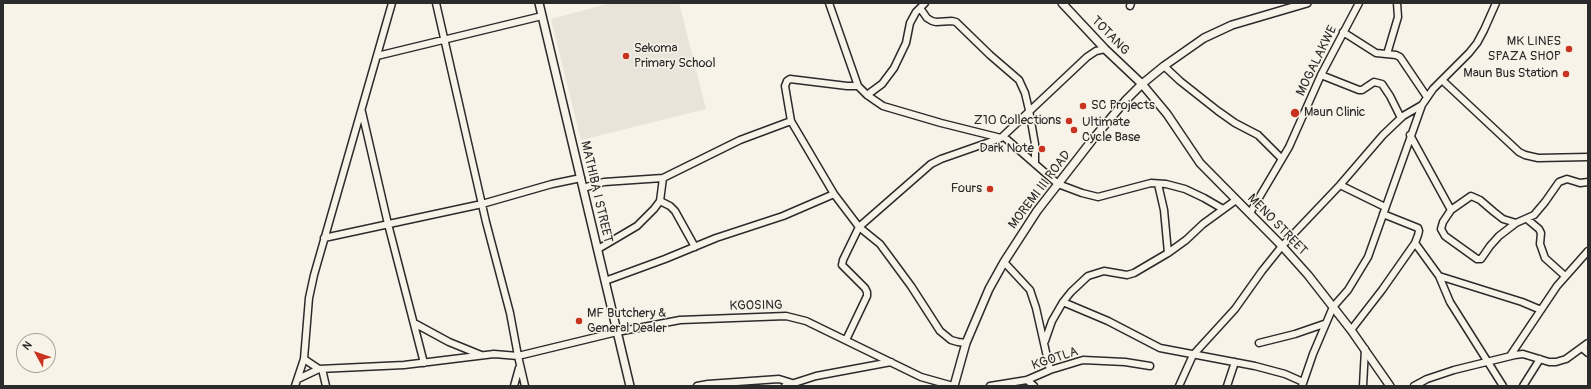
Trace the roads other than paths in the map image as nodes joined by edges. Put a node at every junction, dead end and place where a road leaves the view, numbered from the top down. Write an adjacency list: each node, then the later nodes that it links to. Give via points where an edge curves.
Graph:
1 (392, 3): 17 (street)
2 (436, 3): 14 (street)
3 (539, 3): 12 (street, MATHIBA I STREET)
4 (829, 3): 22 (street)
5 (925, 3): 11 (street)
6 (1062, 3): 15 (street, TOTANG)
7 (1307, 3): 18 (street, MOREMI III ROAD, via 1218,31)
8 (1359, 3): 13 (street, MOGALAKWE)
9 (1398, 3): 16 (street, via 1398,17)
10 (1496, 3): 20 (street, via 1477,43)
11 (920, 8): 23 (street, via 910,23 906,43 894,68 882,84); 26 (street, via 932,21 956,22 1019,80)
12 (542, 16): 14 (street); 35 (street, MATHIBA I STREET)
13 (1343, 32): 16 (street, via 1376,53); 19 (street, MOGALAKWE)
14 (444, 40): 17 (street); 45 (street)
15 (1105, 49): 21 (street, TOTANG); 26 (street, via 1086,57)
16 (1387, 54): 24 (street, via 1400,57)
17 (378, 56): 27 (street)
18 (1164, 66): 21 (street, MOREMI III ROAD); 33 (street, via 1218,111 1258,135)
19 (1321, 75): 28 (street, via 1359,90 1374,82 1382,84); 33 (street, MOGALAKWE)
20 (1442, 80): 24 (street); 32 (street, via 1519,152 1538,158)
21 (1142, 84): 38 (street, MOREMI III ROAD, via 1110,118); 44 (street, MENO STREET, via 1167,114 1200,163)
22 (858, 86): 23 (street); 29 (street, via 787,80 785,86)
23 (867, 95): 31 (street, via 883,106)
24 (1427, 97): 25 (street)
25 (1422, 105): 28 (street); 30 (street)
26 (1029, 110): 31 (street); 34 (street, via 1035,144)
27 (361, 111): 53 (street); 55 (street)
28 (1401, 118): 40 (street)
29 (791, 121): 36 (street, via 740,140); 42 (street)
30 (1410, 135): 46 (street); 48 (street)
31 (1002, 137): 34 (street); 54 (street, via 931,164)
32 (1588, 157)
33 (1282, 159): 49 (street, MOGALAKWE)
34 (1035, 164): 38 (street)
35 (581, 178): 41 (street, MATHIBA I STREET); 45 (street)
36 (663, 178): 41 (street, via 604,182); 43 (street)
37 (1588, 182): 51 (street, via 1563,179 1539,210)
38 (1058, 184): 39 (street, via 1098,197); 62 (street, MOREMI III ROAD)
39 (1158, 184): 47 (street, via 1185,189); 61 (street, via 1164,210)
40 (1340, 185): 46 (street); 58 (street)
41 (583, 188): 59 (street, MATHIBA I STREET)
42 (834, 194): 54 (street); 57 (street, via 783,216)
43 (660, 200): 57 (street, via 675,211); 59 (street, via 637,226)
44 (1236, 200): 47 (street); 49 (street, MENO STREET)
45 (482, 204): 53 (street); 83 (street, via 508,305)
46 (1385, 207): 50 (street)
47 (1222, 209): 61 (street)
48 (1451, 210): 52 (street, via 1473,196 1504,219); 52 (street, via 1443,222 1443,233 1478,259 1482,258 1490,246)
49 (1250, 214): 58 (street, MENO STREET)
50 (1382, 214): 56 (street, via 1418,228); 67 (street, via 1368,257 1356,279)
51 (1527, 218): 52 (street); 64 (street, via 1541,233 1540,244 1545,258)
52 (1516, 223)
53 (388, 224): 55 (street); 69 (street)
54 (859, 227): 73 (street, via 842,265 865,288 867,296); 75 (street, via 880,244 912,286 944,336)
55 (324, 238): 85 (street, via 309,298)
56 (1415, 243): 63 (street); 71 (street)
57 (695, 246): 65 (street)
58 (1282, 246): 67 (street, MENO STREET); 82 (street, via 1235,309)
59 (598, 249): 65 (street, MATHIBA I STREET)
60 (1588, 251): 64 (street)
61 (1168, 253): 66 (street, via 1134,273 1126,275 1104,271 1088,276)
62 (1004, 262): 74 (street, via 1030,290); 75 (street, MOREMI III ROAD, via 989,289)
63 (1439, 276): 68 (street); 89 (street, via 1450,302)
64 (1565, 276): 68 (street)
65 (605, 281): 72 (street, MATHIBA I STREET)
66 (1063, 302): 74 (street); 82 (street, via 1137,335 1154,346)
67 (1333, 307): 70 (street); 71 (street, MENO STREET)
68 (1541, 310): 84 (street)
69 (414, 324): 81 (street); 90 (street)
70 (1324, 324): 76 (street); 98 (street)
71 (1351, 330): 79 (street, MENO STREET)
72 (618, 332): 73 (street, KGOSING, via 680,320 786,316 806,321); 83 (street, KGOSING); 103 (street, MATHIBA I STREET)
73 (846, 340): 87 (street, KGOSING)
74 (1044, 341): 94 (street)
75 (966, 343): 106 (street, MOREMI III ROAD)
76 (1259, 343)
77 (1588, 343): 78 (street)
78 (1582, 348): 80 (street); 86 (street, via 1566,359 1549,362)
79 (1365, 349): 111 (street); 112 (street, MENO STREET)
80 (1588, 353)
81 (482, 355): 83 (street, KGOSING); 90 (street)
82 (1193, 355): 88 (street); 109 (street)
83 (518, 356): 91 (street)
84 (1510, 356): 86 (street, via 1523,354); 89 (street)
85 (304, 359): 93 (street); 95 (street)
86 (1540, 359): 115 (street)
87 (891, 362): 97 (street); 106 (street, KGOSING, via 921,377)
88 (1235, 362): 98 (street, via 1285,374); 110 (street)
89 (1487, 362): 113 (street, via 1454,370); 114 (street)
90 (424, 363): 93 (street)
91 (520, 366): 101 (street); 102 (street)
92 (1150, 366): 94 (street, KGOTLA, via 1083,360)
93 (320, 369): 95 (street); 100 (street)
94 (1050, 370): 96 (street, KGOTLA)
95 (298, 379): 99 (street)
96 (1027, 380): 107 (street, KGOTLA); 108 (street)
97 (792, 383): 104 (street, via 779,379); 105 (street)
98 (1303, 384)
99 (295, 386)
100 (326, 386)
101 (514, 386)
102 (525, 386)
103 (630, 386)
104 (697, 386)
105 (785, 386)
106 (954, 386)
107 (990, 386)
108 (1034, 386)
109 (1179, 386)
110 (1227, 386)
111 (1363, 386)
112 (1390, 386)
113 (1414, 386)
114 (1503, 386)
115 (1523, 386)

